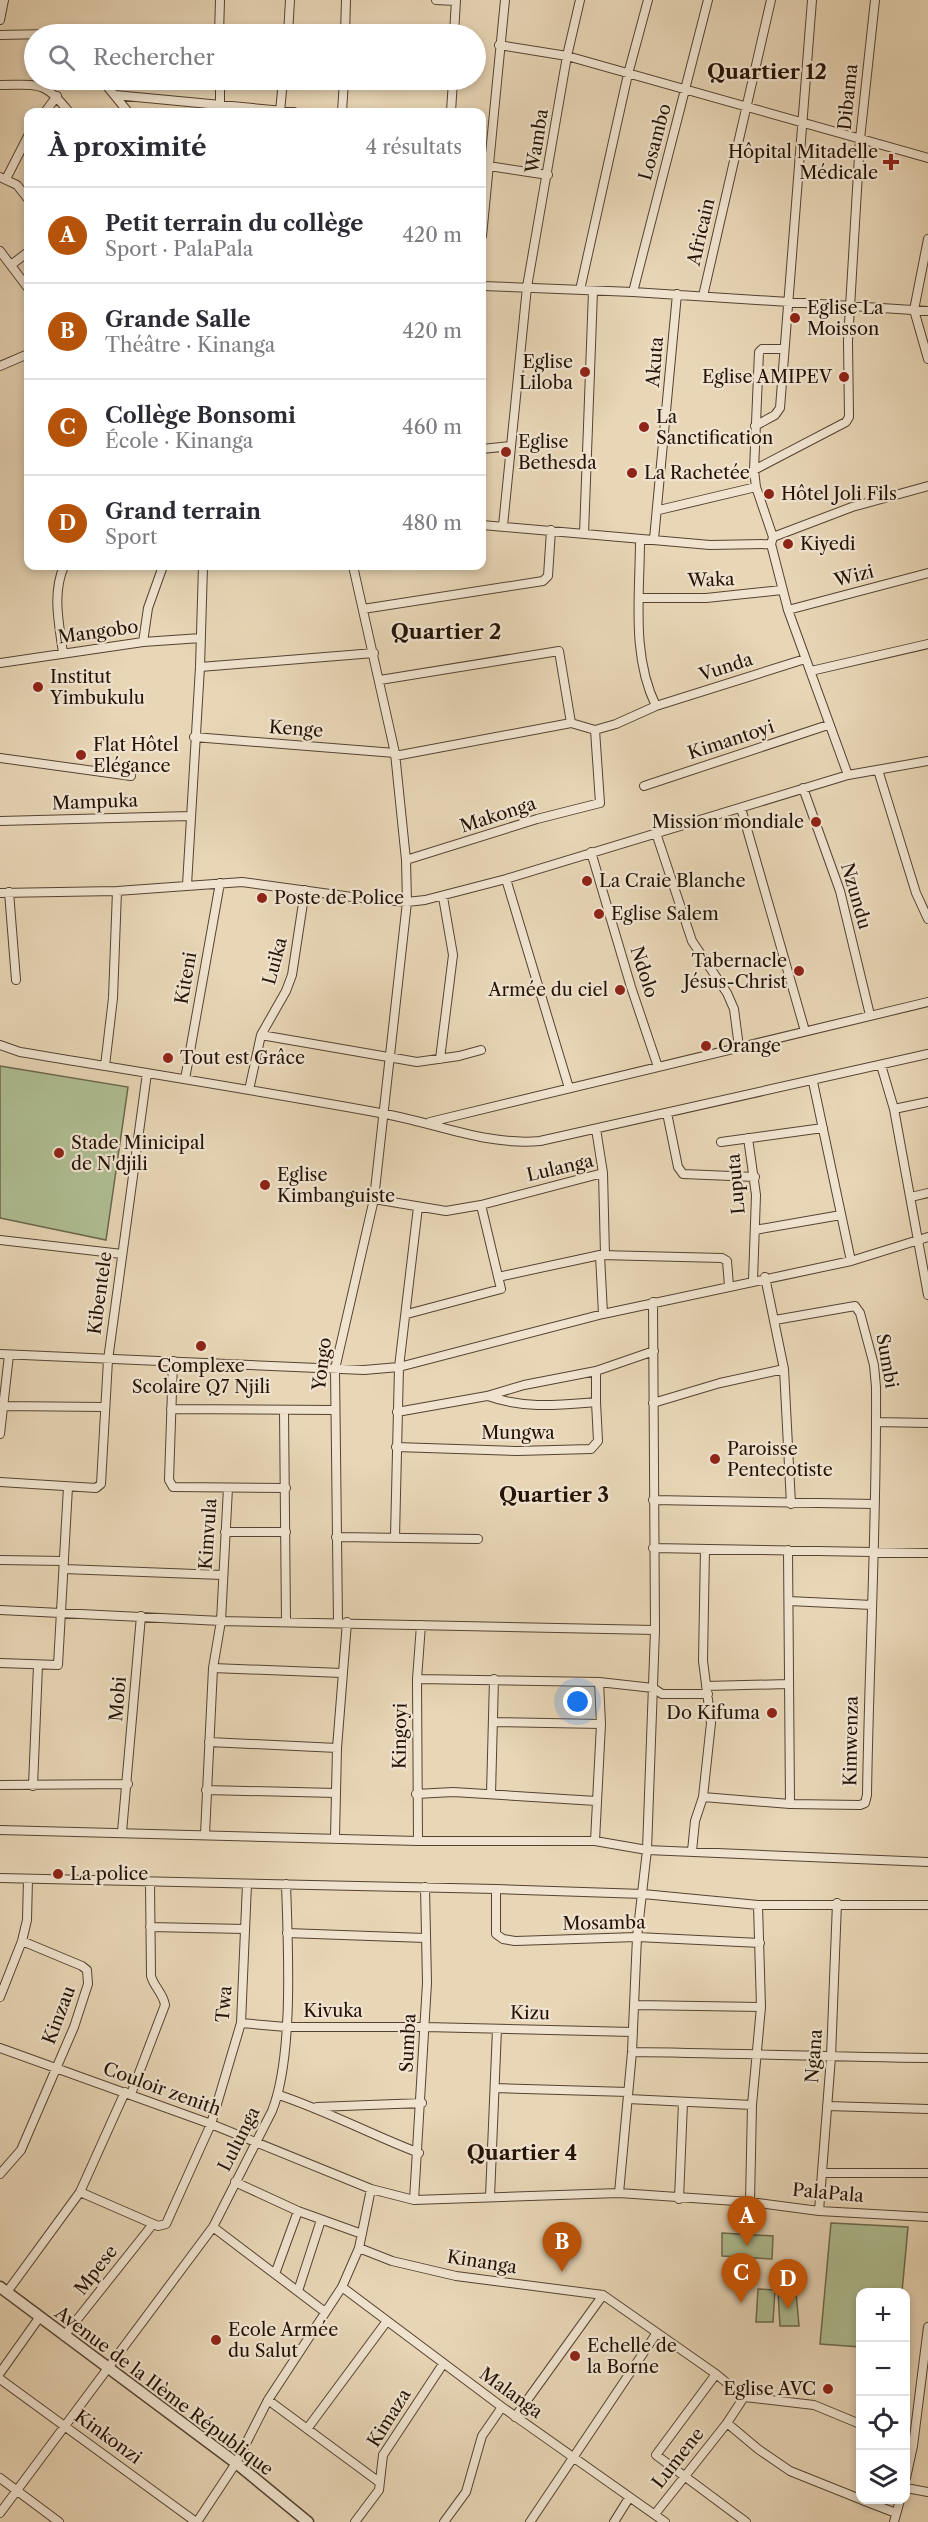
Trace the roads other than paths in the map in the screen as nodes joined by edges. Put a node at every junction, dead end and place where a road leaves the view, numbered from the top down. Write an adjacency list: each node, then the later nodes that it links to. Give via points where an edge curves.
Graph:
1 (4, 0): 14 (street)
2 (220, 0): 15 (street)
3 (291, 0): 16 (street)
4 (346, 0): 17 (street)
5 (436, 0): 13 (street)
6 (505, 0): 21 (street)
7 (580, 0): 22 (street, Wamba)
8 (648, 0): 23 (street)
9 (708, 0): 32 (street, Losambo)
10 (771, 0): 42 (street, Africain)
11 (812, 0): 43 (street)
12 (875, 0): 44 (street, Dibama)
13 (455, 1): 18 (street)
14 (0, 20)
15 (219, 24)
16 (289, 24)
17 (345, 24)
18 (454, 24)
19 (24, 34): 20 (street)
20 (0, 35)
21 (500, 45): 22 (street); 46 (street)
22 (567, 56): 23 (street); 49 (street, Wamba)
23 (628, 74): 32 (street); 59 (street)
24 (0, 85): 25 (street)
25 (24, 85)
26 (48, 90): 34 (street)
27 (111, 90): 33 (street)
28 (220, 90): 38 (street)
29 (282, 90): 39 (street)
30 (343, 90): 40 (street)
31 (452, 90): 41 (street)
32 (686, 90): 42 (street); 61 (street, Losambo)
33 (115, 95): 37 (street); 38 (street)
34 (57, 96): 35 (street); 36 (street)
35 (48, 108)
36 (66, 108)
37 (125, 108)
38 (220, 108)
39 (280, 108)
40 (342, 108)
41 (451, 108)
42 (746, 108): 43 (street); 63 (street, Africain)
43 (801, 122): 44 (street); 64 (street)
44 (860, 139): 47 (street); 65 (street, Dibama)
45 (24, 143): 50 (street)
46 (486, 158)
47 (928, 158)
48 (486, 166): 49 (street)
49 (548, 175): 58 (street, Wamba)
50 (3, 178): 51 (street)
51 (24, 194)
52 (928, 239): 66 (street)
53 (0, 251): 55 (street)
54 (24, 255): 55 (street)
55 (11, 265): 56 (street)
56 (24, 283)
57 (486, 286): 58 (street)
58 (527, 287): 59 (street); 73 (street, Wamba)
59 (579, 290): 60 (street)
60 (593, 291): 61 (street); 82 (street)
61 (633, 292): 62 (street)
62 (677, 294): 63 (street); 78 (street, Akuta)
63 (703, 296): 64 (street)
64 (787, 303): 65 (street); 68 (street)
65 (850, 305): 66 (street); 75 (street, Dibama, via 849,417)
66 (914, 310): 67 (street); 70 (street)
67 (928, 311)
68 (784, 349): 72 (street, via 778,412); 72 (street, via 759,352)
69 (24, 356): 71 (street)
70 (928, 359)
71 (0, 366)
72 (755, 426): 75 (street)
73 (511, 446): 74 (street); 80 (street, Wamba)
74 (486, 448)
75 (754, 470): 77 (street)
76 (928, 486): 85 (street, via 852,507)
77 (756, 487): 78 (street); 85 (street)
78 (659, 510): 83 (street, Akuta)
79 (486, 525): 80 (street)
80 (503, 526): 81 (street)
81 (551, 530): 82 (street); 93 (street, via 548,576 543,581)
82 (584, 534): 84 (street)
83 (654, 539): 84 (street); 85 (street, via 710,545)
84 (640, 540): 92 (street)
85 (772, 541): 91 (street)
86 (63, 570): 98 (street, via 56,605)
87 (161, 570): 96 (street, via 148,608)
88 (203, 570): 95 (street)
89 (354, 570): 93 (street, Yongo)
90 (928, 573): 94 (street, Wizi)
91 (782, 590): 92 (street, Waka, via 737,596); 94 (street)
92 (640, 598): 105 (street, via 642,672)
93 (363, 609): 99 (street, Yongo)
94 (788, 610): 100 (street)
95 (201, 638): 96 (street, Mangobo); 102 (street)
96 (143, 642): 98 (street, Mangobo)
97 (928, 644): 103 (street)
98 (63, 652): 101 (street, Mangobo)
99 (374, 653): 102 (street); 104 (street, Yongo)
100 (805, 659): 103 (street); 105 (street, Vunda)
101 (0, 663)
102 (200, 667): 109 (street)
103 (811, 670): 107 (street)
104 (380, 680): 106 (street, via 559,651); 110 (street, Yongo)
105 (656, 706): 108 (street, Vunda)
106 (571, 723): 108 (street); 110 (street, Kenge)
107 (828, 725): 114 (street); 116 (street, Kimantoyi)
108 (595, 730): 123 (street, Makonga, via 600,802)
109 (194, 737): 110 (street, Kenge); 119 (street)
110 (395, 754): 123 (street, Yongo)
111 (0, 758): 115 (street)
112 (928, 761): 113 (street)
113 (878, 770): 114 (street); 132 (street, via 916,893)
114 (848, 775): 117 (street)
115 (131, 776)
116 (644, 786)
117 (803, 789): 118 (street); 135 (street, Nzundu, via 840,891)
118 (741, 808): 121 (street); 136 (street)
119 (190, 816): 120 (street, Mampuka); 126 (street)
120 (0, 821)
121 (656, 833): 122 (street); 139 (street, via 692,941 734,1009)
122 (591, 852): 124 (street); 146 (street, Ndolo)
123 (406, 860): 131 (street, Yongo)
124 (506, 879): 130 (street); 150 (street)
125 (220, 883): 126 (street); 128 (street); 148 (street, Kiteni)
126 (187, 885): 127 (street)
127 (117, 891): 129 (street); 145 (street, via 114,986)
128 (305, 891): 131 (street); 137 (street, Luika, via 292,975)
129 (4, 893): 133 (street)
130 (443, 897): 131 (street); 143 (street, via 453,955)
131 (407, 902): 142 (street, Yongo)
132 (928, 919)
133 (16, 980)
134 (928, 1002): 135 (street)
135 (870, 1015): 136 (street)
136 (804, 1031): 139 (street)
137 (261, 1035): 142 (street); 151 (street, Luika)
138 (0, 1045): 145 (street)
139 (739, 1047): 146 (street)
140 (481, 1050): 143 (street)
141 (928, 1054): 144 (street)
142 (389, 1058): 143 (street, via 417,1062); 154 (street, Yongo)
143 (440, 1059)
144 (881, 1065): 149 (street); 153 (street)
145 (105, 1066): 147 (street)
146 (658, 1067): 150 (street)
147 (147, 1073): 148 (street); 173 (street, Kibentele)
148 (185, 1079): 151 (street)
149 (813, 1082): 155 (street); 157 (street)
150 (569, 1088): 156 (street)
151 (249, 1090): 154 (street)
152 (928, 1102): 153 (street)
153 (894, 1109): 164 (street)
154 (382, 1113): 156 (street); 165 (street, Yongo)
155 (667, 1113): 158 (street); 162 (street, via 678,1167 683,1174)
156 (428, 1123): 158 (street, via 522,1143)
157 (822, 1128): 159 (street, Luputa); 168 (street)
158 (596, 1129): 161 (street)
159 (748, 1138): 160 (street); 162 (street, Luputa)
160 (721, 1142)
161 (603, 1173): 166 (street, Lulanga); 174 (street, Lulanga)
162 (755, 1177): 169 (street, Luputa)
163 (928, 1193): 164 (street)
164 (911, 1197): 171 (street)
165 (374, 1199): 167 (street, Lulanga); 190 (street, Yongo)
166 (481, 1205): 167 (street, Lulanga, via 446,1211); 176 (street)
167 (418, 1207): 182 (street)
168 (841, 1215): 169 (street, Luputa); 175 (street)
169 (755, 1230): 178 (street, Luputa)
170 (928, 1237): 171 (street)
171 (918, 1239): 175 (street); 180 (street)
172 (0, 1240): 173 (street)
173 (122, 1254): 187 (street, Kibentele)
174 (603, 1255): 176 (street); 179 (street, via 722,1258 727,1261); 183 (street, Lulanga)
175 (851, 1261): 177 (street)
176 (498, 1276): 182 (street, via 500,1291)
177 (765, 1277): 178 (street); 184 (street)
178 (753, 1280): 179 (street)
179 (729, 1286): 181 (street)
180 (928, 1295)
181 (652, 1302): 183 (street); 185 (street)
182 (406, 1314): 189 (street)
183 (603, 1314): 189 (street)
184 (775, 1320): 191 (street); 202 (street, Sumbi, via 855,1306 874,1365)
185 (654, 1351): 192 (street, Mungwa); 195 (street)
186 (4, 1354): 187 (street); 196 (street)
187 (108, 1360): 188 (street); 197 (street, Kibentele)
188 (173, 1361): 190 (street); 198 (street, Kimvula)
189 (399, 1367): 190 (street); 201 (street)
190 (334, 1369): 199 (street, Yongo)
191 (784, 1370): 195 (street, via 720,1383); 211 (street)
192 (596, 1371): 193 (street, Mungwa); 194 (street, Mungwa)
193 (487, 1396): 194 (street, Mungwa, via 530,1406); 201 (street, Mungwa)
194 (596, 1402): 205 (street, Mungwa, via 598,1441 591,1449)
195 (653, 1403): 210 (street)
196 (4, 1406): 197 (street); 204 (street)
197 (104, 1407): 207 (street, Kibentele, via 101,1484 96,1488)
198 (171, 1409): 200 (street); 208 (street, Kimvula, via 171,1485 177,1489)
199 (334, 1410): 200 (street); 215 (street, Yongo)
200 (284, 1411): 209 (street)
201 (397, 1412): 205 (street)
202 (876, 1422): 203 (street); 212 (street, Sumbi)
203 (928, 1423)
204 (0, 1434)
205 (396, 1447): 216 (street)
206 (0, 1482): 207 (street)
207 (68, 1487): 224 (street)
208 (228, 1488): 209 (street); 213 (street, Kimvula)
209 (286, 1488): 214 (street)
210 (653, 1500): 211 (street); 218 (street)
211 (790, 1504): 212 (street)
212 (875, 1504): 221 (street, Sumbi)
213 (225, 1532): 214 (street); 225 (street, Kimvula)
214 (286, 1532): 232 (street)
215 (336, 1537): 216 (street); 233 (street, Yongo)
216 (395, 1537): 217 (street)
217 (478, 1539)
218 (653, 1548): 219 (street); 235 (street)
219 (705, 1549): 220 (street); 245 (street, via 703,1661)
220 (788, 1550): 221 (street); 226 (street)
221 (876, 1551): 222 (street); 227 (street, Kimwenza)
222 (928, 1553)
223 (0, 1560): 224 (street)
224 (64, 1565): 225 (street); 229 (street)
225 (222, 1575): 231 (street, Kimvula)
226 (789, 1601): 227 (street); 243 (street)
227 (872, 1605): 259 (street, Kimwenza, via 865,1803)
228 (0, 1610): 229 (street)
229 (62, 1614): 230 (street); 237 (street, via 58,1665)
230 (141, 1616): 231 (street); 250 (street, Mobi)
231 (221, 1621): 232 (street); 238 (street)
232 (286, 1622): 233 (street)
233 (342, 1622): 234 (street); 239 (street, Yongo)
234 (421, 1625): 235 (street); 240 (street, Kingoyi)
235 (656, 1630): 244 (street)
236 (0, 1663): 237 (street)
237 (38, 1665): 252 (street)
238 (213, 1668): 239 (street); 248 (street)
239 (342, 1673): 249 (street, Yongo)
240 (417, 1679): 241 (street, Kingoyi); 255 (street, Kingoyi)
241 (494, 1679): 242 (street, Kingoyi); 246 (street)
242 (599, 1682): 244 (street, Kingoyi); 247 (street)
243 (788, 1684): 245 (street); 259 (street)
244 (653, 1688): 245 (street, via 662,1694); 266 (street)
245 (707, 1690): 257 (street, via 711,1723)
246 (493, 1722): 247 (street); 256 (street)
247 (601, 1724): 258 (street)
248 (209, 1742): 249 (street); 253 (street)
249 (337, 1748): 254 (street, Yongo)
250 (128, 1784): 252 (street); 261 (street, Mobi)
251 (0, 1785): 252 (street)
252 (33, 1786)
253 (206, 1790): 254 (street); 262 (street)
254 (336, 1793): 263 (street, Yongo)
255 (416, 1794): 256 (street, Kingoyi); 264 (street, Kingoyi)
256 (491, 1794): 258 (street, Kingoyi)
257 (703, 1797): 259 (street, Kimwenza); 267 (street, via 695,1821)
258 (596, 1801): 265 (street)
259 (790, 1804)
260 (0, 1830): 261 (street)
261 (122, 1832): 262 (street)
262 (205, 1834): 263 (street)
263 (335, 1837): 264 (street)
264 (418, 1841): 265 (street)
265 (595, 1841): 266 (street)
266 (647, 1851): 267 (street); 276 (street)
267 (692, 1851): 268 (street)
268 (928, 1862)
269 (0, 1878): 270 (street)
270 (28, 1879): 271 (street); 285 (street)
271 (150, 1883): 272 (street); 280 (street)
272 (247, 1884): 273 (street); 281 (street, Twa)
273 (286, 1884): 274 (street); 282 (street, Lulunga)
274 (425, 1887): 275 (street); 284 (street, Sumba)
275 (496, 1888): 276 (street); 283 (street, Mosamba, via 496,1934 502,1939)
276 (642, 1894): 278 (street); 283 (street)
277 (837, 1903): 278 (street); 279 (street); 298 (street, Ngana)
278 (758, 1905): 286 (street)
279 (928, 1905)
280 (150, 1927): 281 (street); 302 (street, via 151,1976 165,2005)
281 (245, 1929): 290 (street, Twa)
282 (287, 1934): 284 (street); 291 (street, Lulunga)
283 (637, 1937): 286 (street, Mosamba); 288 (street)
284 (425, 1938): 292 (street, Sumba)
285 (22, 1941): 287 (street); 300 (street, Kinzau, via 87,1970 88,1984)
286 (760, 1943): 289 (street)
287 (0, 1997)
288 (634, 2005): 289 (street); 294 (street)
289 (761, 2007): 297 (street)
290 (242, 2023): 291 (street, Kivuka); 311 (street, Twa)
291 (286, 2027): 292 (street, Kivuka); 303 (street, Lulunga)
292 (425, 2027): 293 (street, Kizu); 306 (street, Sumba)
293 (497, 2029): 294 (street, Kizu); 301 (street)
294 (633, 2032): 296 (street)
295 (0, 2048): 300 (street, Couloir zenith)
296 (632, 2052): 297 (street); 304 (street)
297 (759, 2053): 298 (street); 307 (street)
298 (831, 2057): 299 (street); 308 (street, Ngana)
299 (928, 2058)
300 (55, 2069): 302 (street, Couloir zenith); 316 (street, via 21,2150)
301 (495, 2088): 304 (street); 321 (street)
302 (128, 2093): 311 (street, Couloir zenith); 319 (street)
303 (279, 2095): 309 (street); 312 (street, Lulunga)
304 (628, 2096): 305 (street); 320 (street)
305 (683, 2102): 307 (street); 322 (street)
306 (422, 2103): 309 (street); 313 (street, Sumba)
307 (752, 2105): 324 (street)
308 (827, 2106): 310 (street); 314 (street, Ngana)
309 (314, 2107): 313 (street, via 363,2132)
310 (928, 2109)
311 (211, 2124): 312 (street, Couloir zenith); 329 (street, Mpese, via 166,2224)
312 (255, 2141): 317 (street, Lulunga); 318 (street, Couloir zenith)
313 (419, 2153): 323 (street, Sumba)
314 (823, 2173): 315 (street); 326 (street, Ngana)
315 (928, 2173)
316 (0, 2175)
317 (235, 2182): 325 (street); 330 (street, Lulunga)
318 (370, 2189): 323 (street, Couloir zenith); 331 (street)
319 (80, 2192): 329 (street); 335 (street)
320 (619, 2193): 321 (street); 322 (street, PalaPala)
321 (490, 2197): 323 (street)
322 (679, 2199): 324 (street, PalaPala)
323 (414, 2200)
324 (750, 2202): 326 (street, PalaPala)
325 (298, 2211): 328 (street); 333 (street)
326 (819, 2211): 327 (street, PalaPala)
327 (928, 2217)
328 (321, 2220): 331 (street); 336 (street)
329 (153, 2224): 343 (street, Mpese)
330 (213, 2228): 333 (street); 346 (street, Lulunga)
331 (362, 2234): 332 (street)
332 (359, 2248): 334 (street); 337 (street, Kinanga, via 456,2276)
333 (274, 2274): 336 (street)
334 (342, 2287): 338 (street); 340 (street, Malanga)
335 (3, 2290): 339 (street, Avenue de la IIème République)
336 (298, 2291): 338 (street)
337 (603, 2295): 342 (street, Kinanga); 353 (street)
338 (325, 2312): 351 (street)
339 (39, 2318): 343 (street, Avenue de la IIème République); 347 (street)
340 (387, 2321): 345 (street, Malanga); 357 (street)
341 (928, 2327): 344 (street)
342 (656, 2334): 348 (street, Kinanga); 359 (street)
343 (64, 2336): 346 (street, Avenue de la IIème République)
344 (927, 2354): 358 (street)
345 (443, 2364): 352 (street, Malanga); 363 (street, Kimaza, via 383,2455)
346 (107, 2370): 356 (street, Lulunga); 360 (street, Avenue de la IIème République)
347 (0, 2373)
348 (716, 2374): 350 (street, Kinanga); 361 (street, via 656,2456)
349 (0, 2379): 356 (street, Kinkonzi)
350 (744, 2397): 354 (street, via 807,2403); 355 (street, Lumene)
351 (268, 2400): 357 (street); 360 (street)
352 (502, 2407): 353 (street, Malanga); 377 (street, via 482,2436 466,2492)
353 (515, 2417): 359 (street, Malanga)
354 (856, 2422)
355 (727, 2423): 361 (street, Lumene); 367 (street, Lumene, via 790,2470)
356 (63, 2425): 365 (street, Lulunga); 374 (street, Kinkonzi)
357 (307, 2429): 363 (street)
358 (910, 2439)
359 (572, 2457): 368 (street, Malanga); 378 (street)
360 (236, 2463): 374 (street); 375 (street, Avenue de la IIème République)
361 (684, 2476): 371 (street, Lumene); 381 (street)
362 (0, 2478): 365 (street)
363 (379, 2482): 376 (street, Kimaza, via 379,2490)
364 (910, 2489): 366 (street)
365 (16, 2490): 370 (street, Lulunga); 373 (street)
366 (928, 2492)
367 (856, 2497)
368 (629, 2498): 371 (street, Malanga); 379 (street)
369 (870, 2504): 372 (street, Lumene)
370 (0, 2513)
371 (655, 2514): 380 (street, Malanga)
372 (895, 2518)
373 (59, 2522)
374 (196, 2522)
375 (308, 2522)
376 (355, 2522)
377 (444, 2522)
378 (530, 2522)
379 (614, 2522)
380 (665, 2522)
381 (746, 2522)

